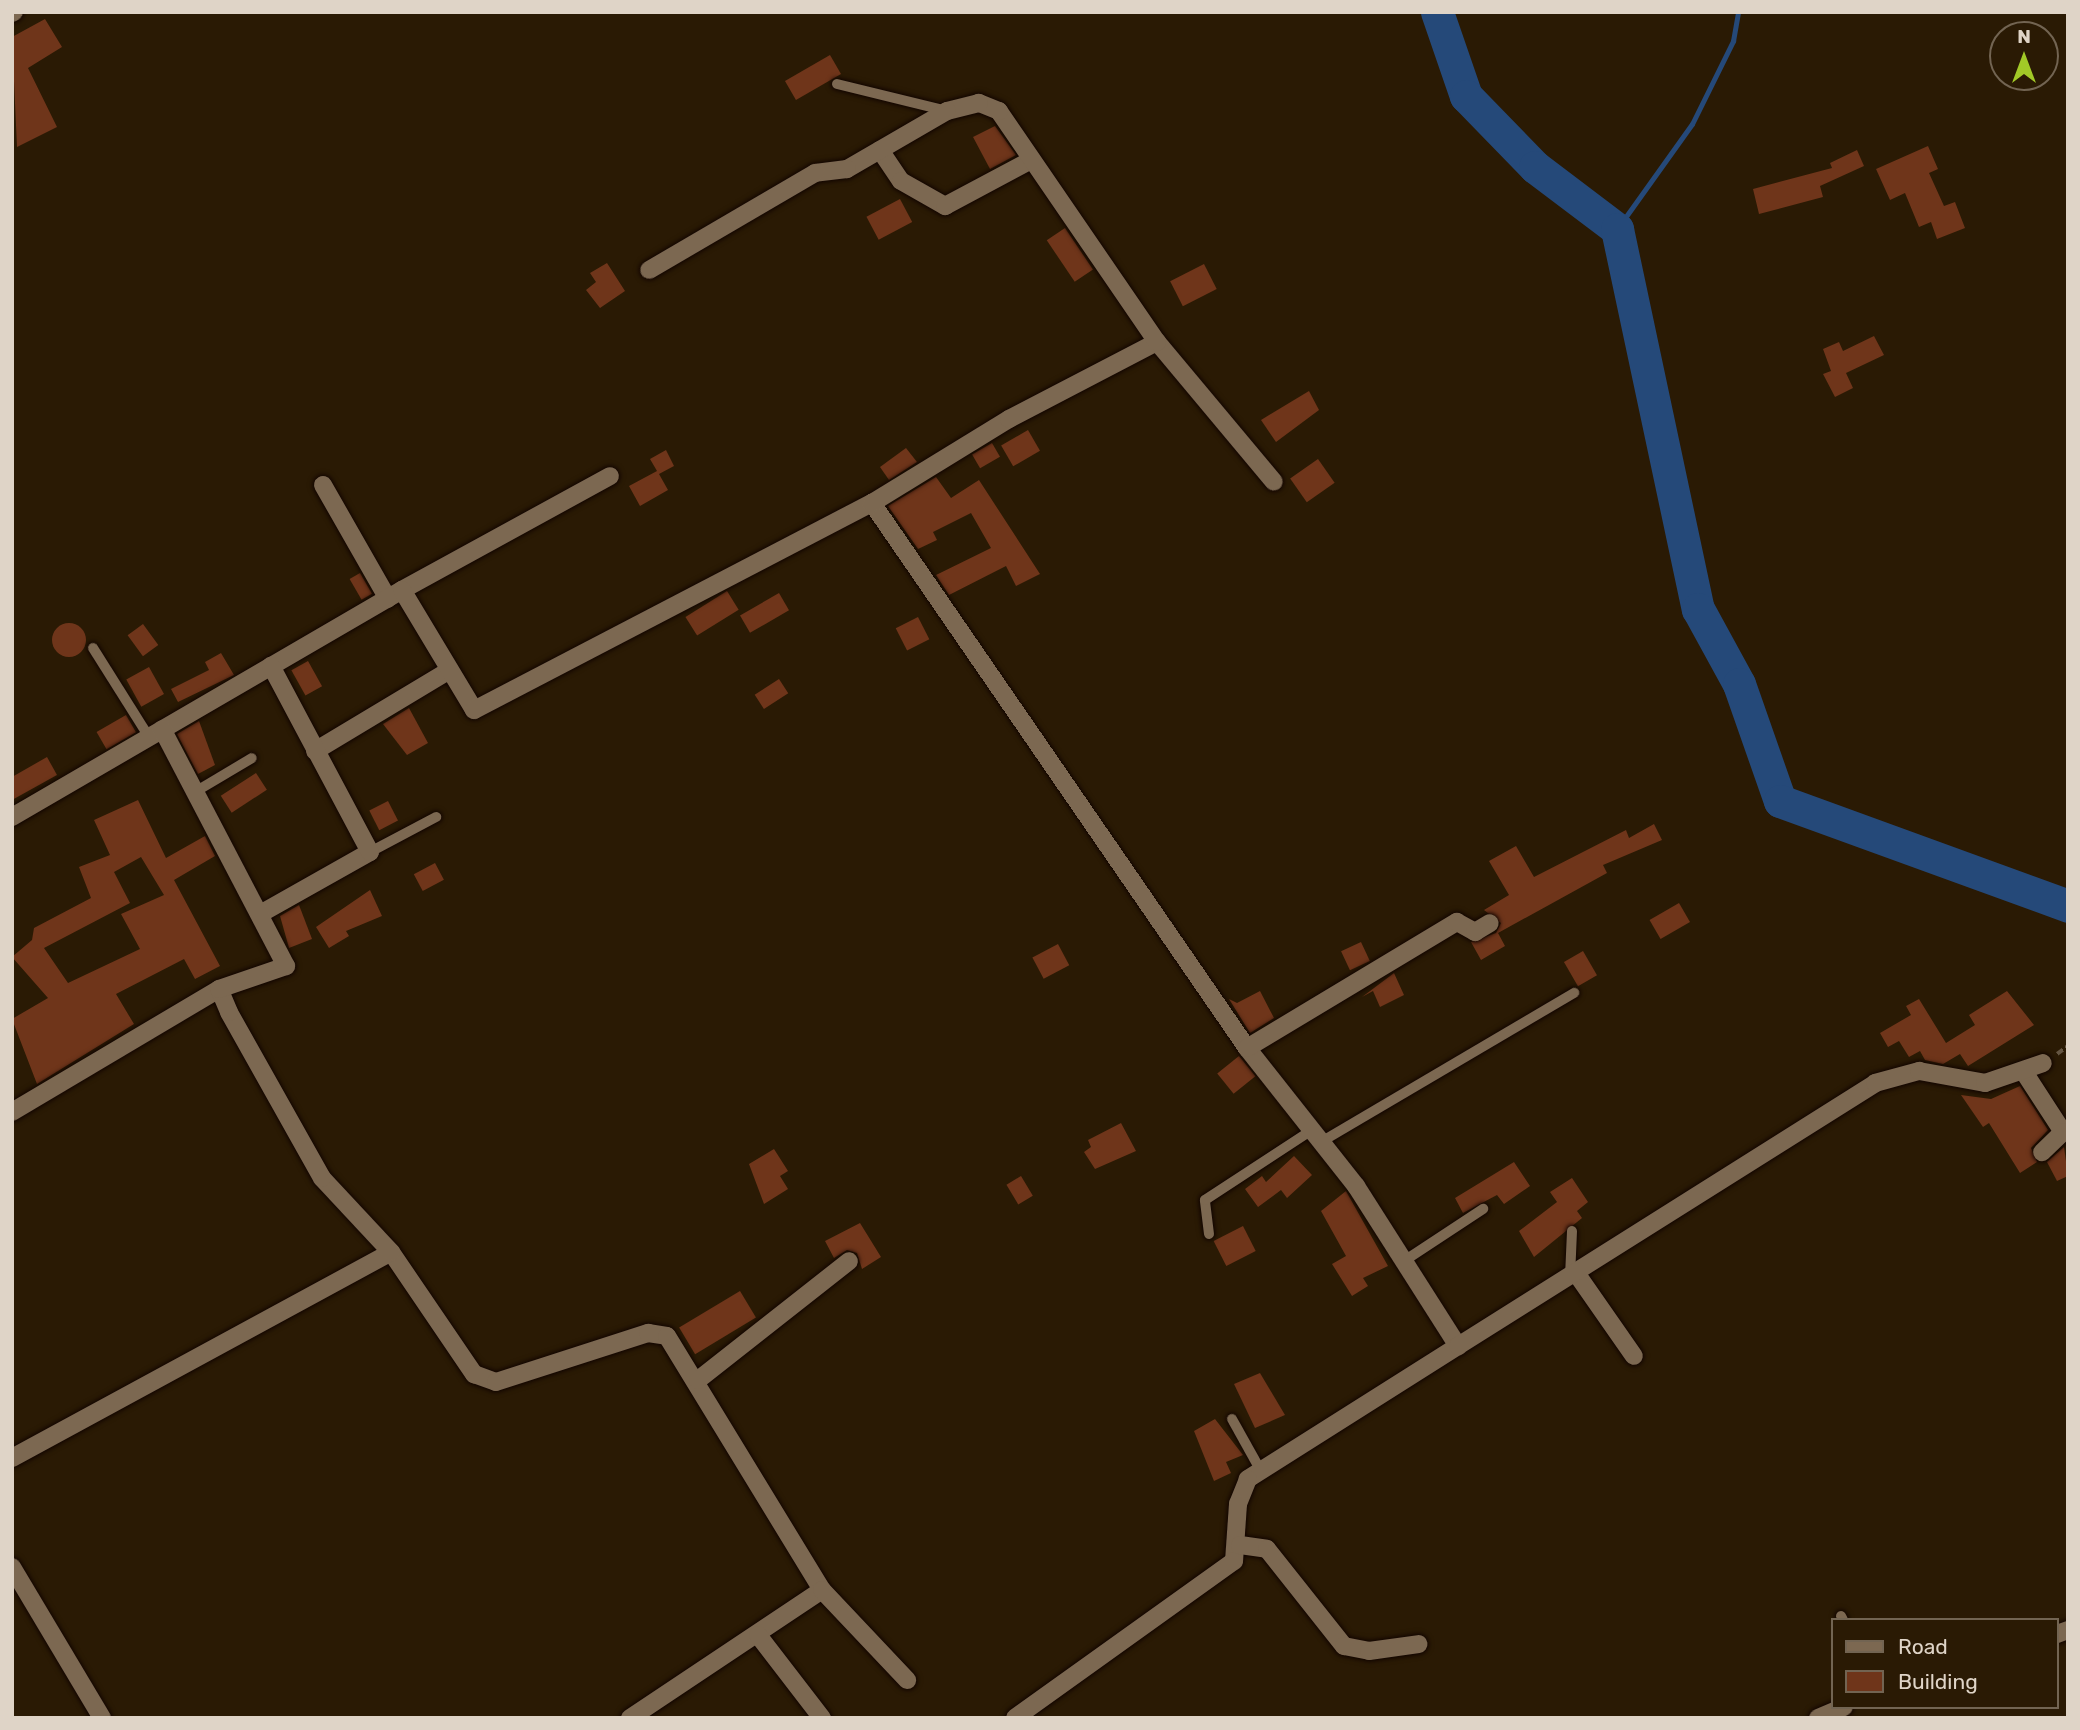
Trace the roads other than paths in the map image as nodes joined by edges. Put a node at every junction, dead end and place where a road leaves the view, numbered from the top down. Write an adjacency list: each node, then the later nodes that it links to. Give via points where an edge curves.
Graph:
1 (837, 84): 2 (lane)
2 (947, 111): 3 (street); 4 (street, via 979,103 999,111)
3 (880, 150): 4 (street, via 901,181 945,206); 5 (street, via 847,169 815,173)
4 (1031, 160): 6 (street)
5 (649, 270)
6 (1157, 342): 8 (street); 10 (street, via 1009,419)
7 (610, 476): 11 (street)
8 (1274, 482)
9 (323, 485): 11 (street)
10 (872, 503): 14 (street, via 474,710); 26 (street)
11 (395, 595): 13 (street); 14 (street)
12 (93, 648): 15 (lane)
13 (271, 666): 15 (street); 16 (street)
14 (450, 670): 16 (street)
15 (155, 733): 18 (street); 19 (street)
16 (316, 751): 21 (street)
17 (252, 758): 18 (lane)
18 (195, 792): 22 (street)
19 (12, 817)
20 (436, 817): 21 (lane)
21 (370, 852): 22 (street)
22 (260, 914): 24 (street, via 285,966)
23 (1490, 922): 26 (street, via 1475,932 1457,922)
24 (219, 989): 29 (street); 35 (street, via 322,1178)
25 (1574, 993): 30 (lane)
26 (1247, 1048): 30 (street)
27 (2043, 1063): 28 (street)
28 (2024, 1072): 31 (street, via 2063,1132); 38 (street, via 1985,1083 1919,1071 1875,1083)
29 (12, 1112)
30 (1316, 1136): 34 (lane, via 1205,1200); 37 (street)
31 (2042, 1152)
32 (1483, 1209): 37 (lane)
33 (1572, 1231): 38 (lane)
34 (1209, 1234)
35 (391, 1252): 41 (street, via 474,1374 496,1382 648,1333 667,1336); 43 (street)
36 (849, 1261): 41 (street)
37 (1404, 1261): 39 (street)
38 (1573, 1275): 39 (street); 40 (street)
39 (1458, 1346): 44 (street)
40 (1634, 1356)
41 (698, 1380): 47 (street)
42 (1231, 1419): 44 (lane)
43 (12, 1458)
44 (1261, 1471): 45 (street, via 1242,1489)
45 (1240, 1545): 49 (street, via 1267,1549 1344,1646 1369,1651); 55 (street, via 1234,1561)
46 (12, 1567): 52 (street)
47 (822, 1590): 48 (street); 50 (street)
48 (758, 1635): 53 (street); 54 (street)
49 (1419, 1644)
50 (907, 1680)
51 (1839, 1709): 56 (street)
52 (102, 1718)
53 (630, 1718)
54 (822, 1718)
55 (1015, 1718)
56 (1818, 1718)

